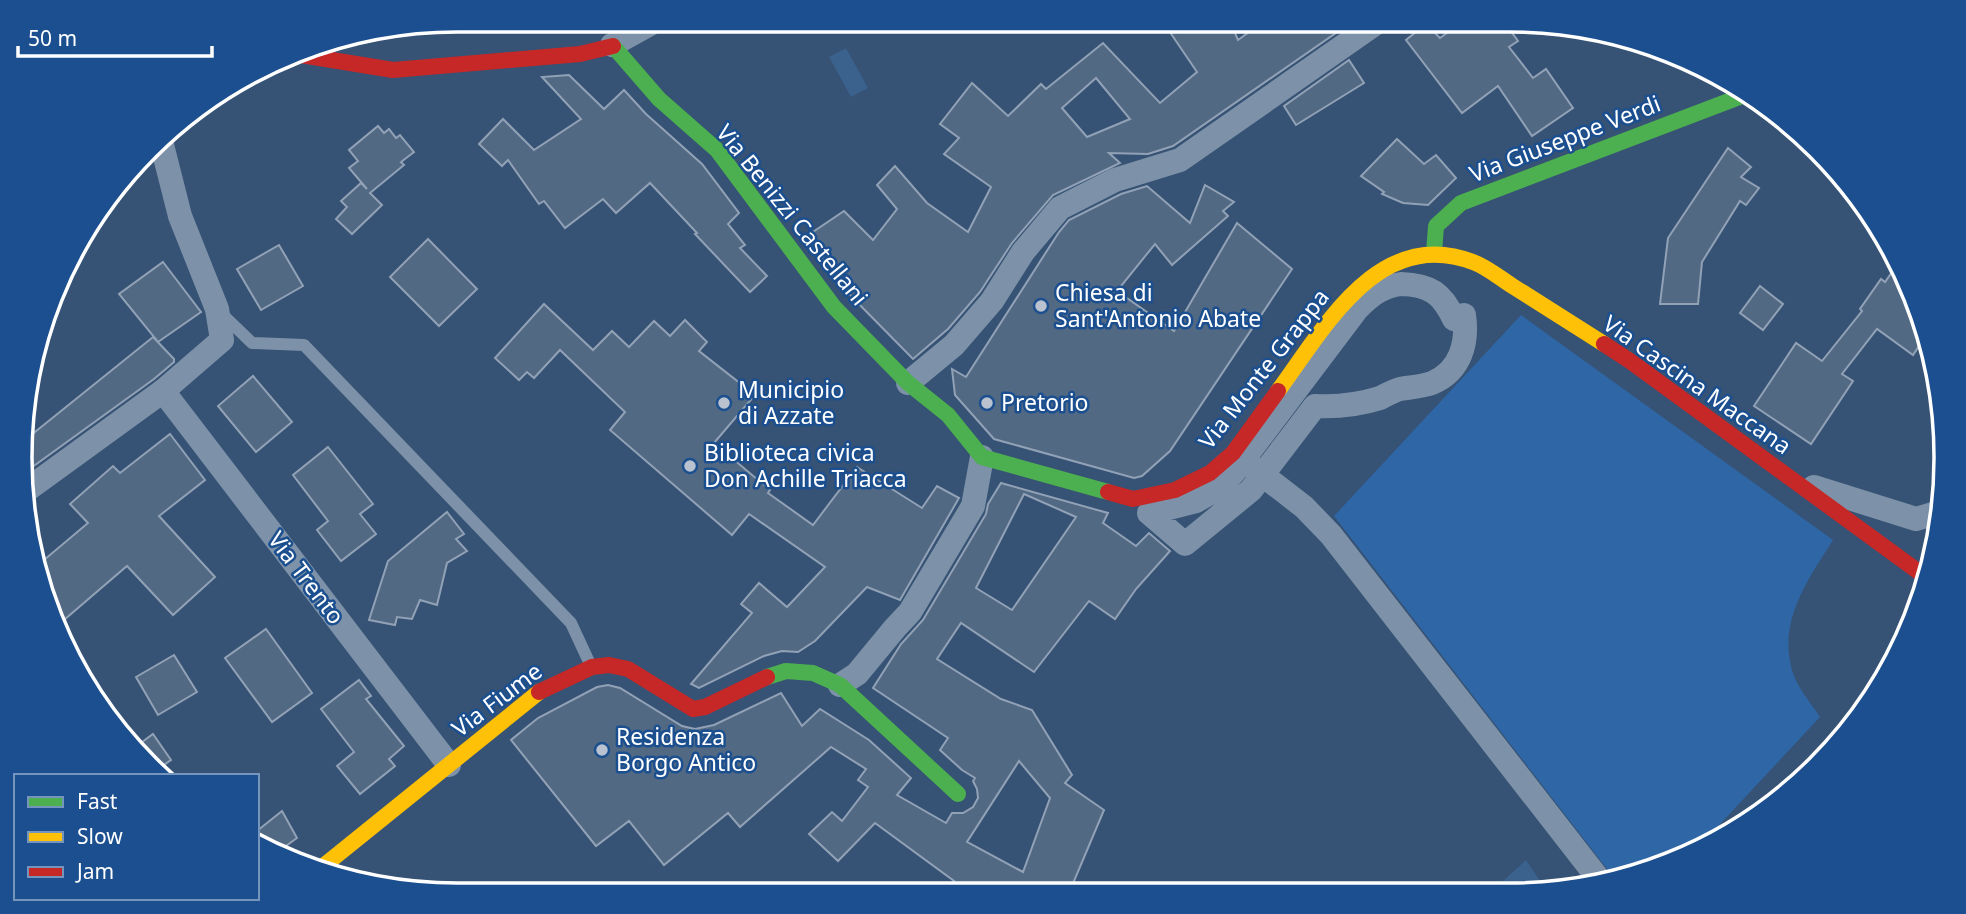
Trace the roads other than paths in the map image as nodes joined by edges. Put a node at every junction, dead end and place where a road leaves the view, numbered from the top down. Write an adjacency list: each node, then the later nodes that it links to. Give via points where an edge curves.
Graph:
1 (636, 32): 3 (street)
2 (1363, 32): 9 (street, via 1180,160 1115,180 1060,208 954,345)
3 (612, 45): 4 (street, via 580,54 393,70); 9 (street, Via Benizzi Castellani, via 659,99 716,150 834,307)
4 (313, 57)
5 (1737, 98): 7 (street, Via Giuseppe Verdi, via 1461,203 1436,226)
6 (163, 149): 8 (street, via 180,216)
7 (1434, 253): 12 (street, Via Monte Grappa, via 1392,265 1359,287 1338,309); 13 (street, Via Cascina Maccana, via 1474,262 1618,354)
8 (217, 309): 10 (street, via 222,340); 17 (lane, via 252,343 304,345 571,623)
9 (908, 383): 11 (street, via 948,415)
10 (163, 391): 14 (street); 19 (street, Via Trento)
11 (982, 457): 12 (street, Via Monte Grappa, via 1133,499 1175,490); 18 (street, via 973,506 911,612 857,674)
12 (1246, 463): 12 (street, via 1374,292 1388,286 1419,285 1435,292 1454,319 1464,314 1464,347 1457,362 1435,382 1358,404 1315,407); 22 (street, via 1304,507 1331,535)
13 (1794, 481): 15 (street, via 1916,519); 16 (street, Via Cascina Maccana)
14 (32, 486)
15 (1931, 515)
16 (1919, 572)
17 (592, 667): 18 (street, Via Fiume, via 628,669 693,709 705,708 786,671 813,673); 19 (street, Via Fiume, via 541,690)
18 (839, 685): 20 (street)
19 (449, 765): 21 (street, Via Fiume)
20 (958, 794)
21 (328, 862)
22 (1594, 873)

